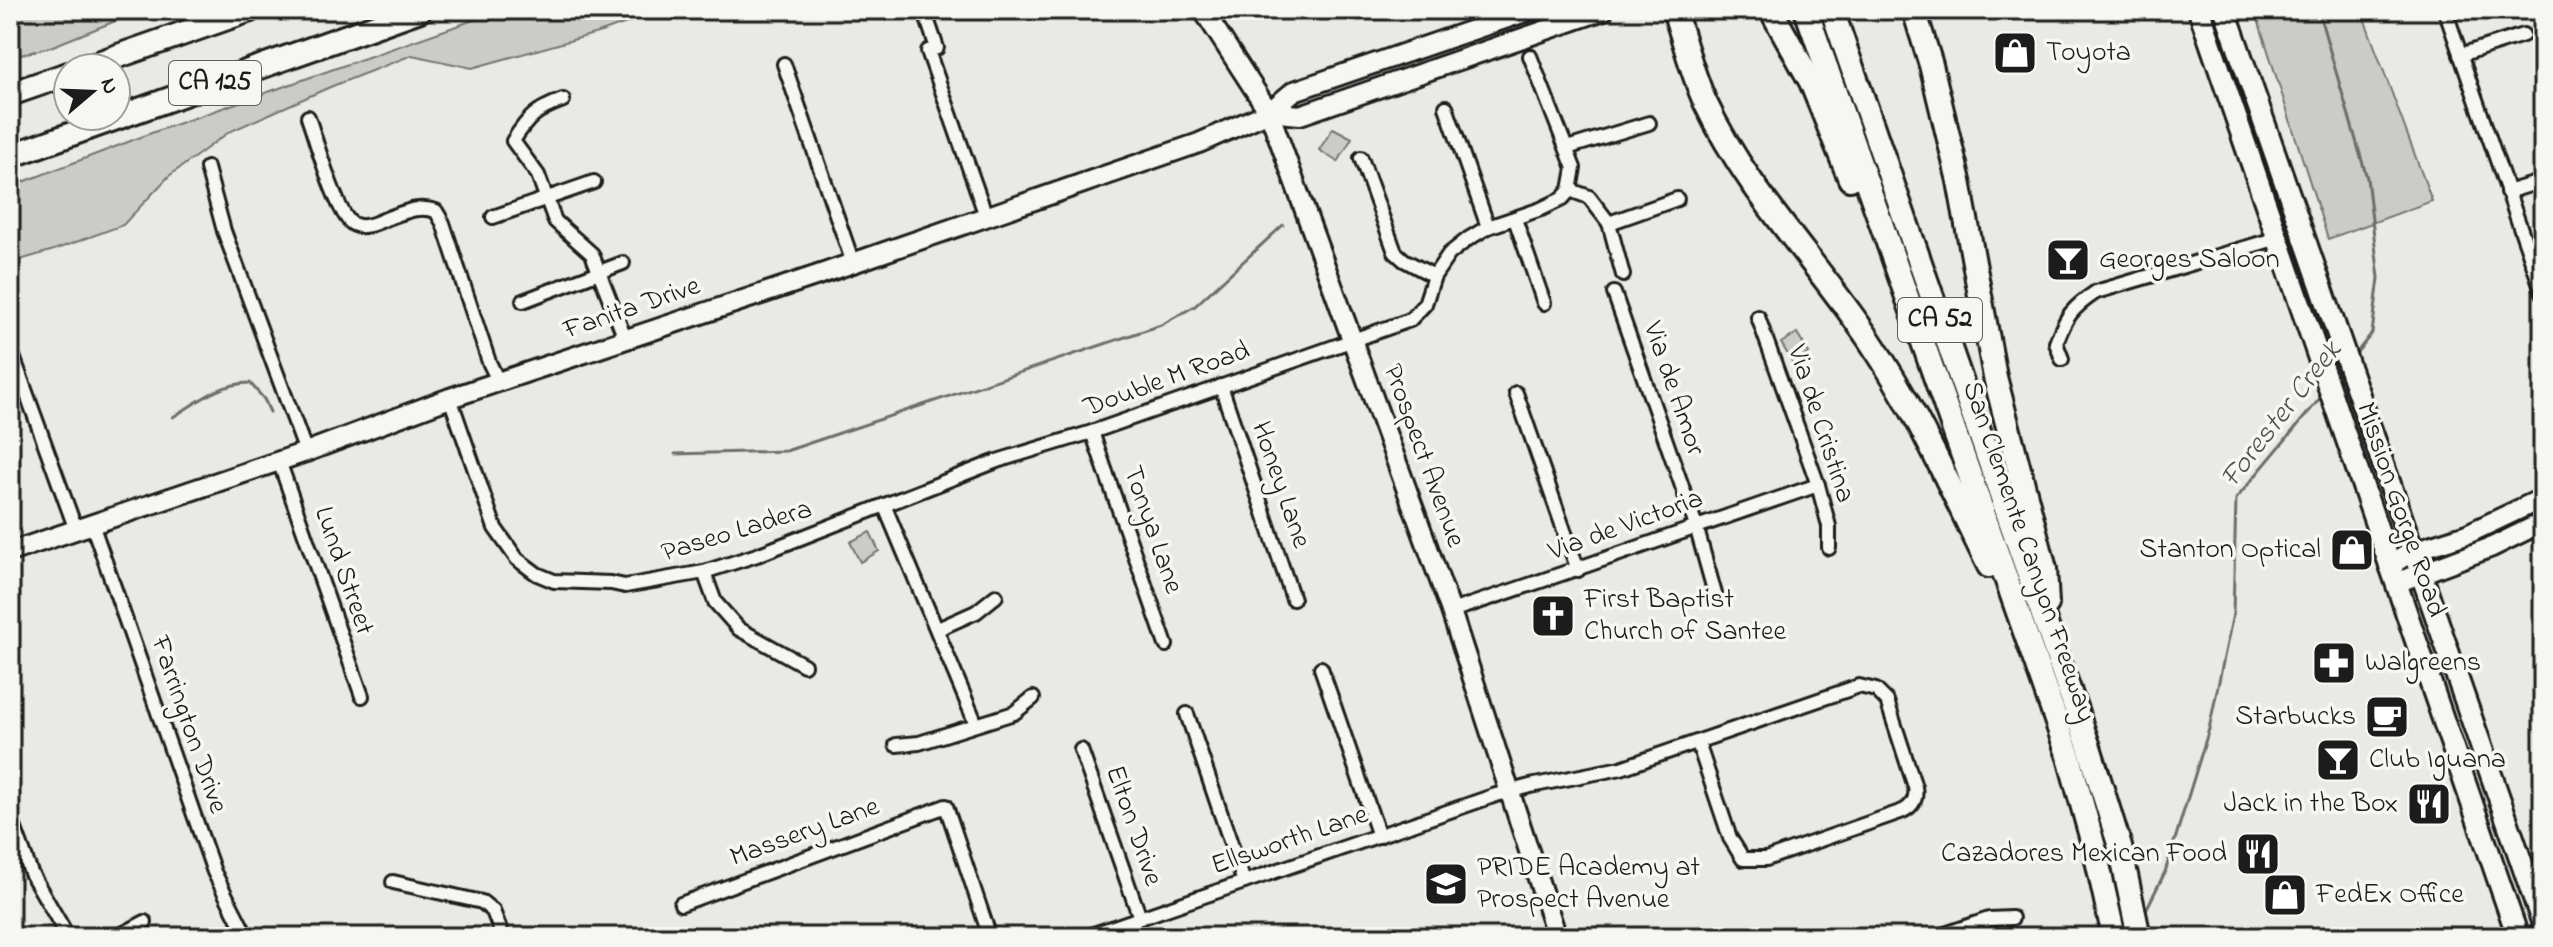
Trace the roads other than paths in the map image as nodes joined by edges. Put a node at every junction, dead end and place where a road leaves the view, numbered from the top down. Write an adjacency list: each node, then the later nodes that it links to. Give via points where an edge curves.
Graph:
1 (250, 10): 16 (highway, CA 125)
2 (420, 10): 28 (highway, CA 125)
3 (924, 10): 37 (street, via 937,48 928,51)
4 (1203, 10): 24 (main road, Prospect Avenue)
5 (1531, 10): 24 (main road, Fanita Drive, via 1294,91)
6 (1604, 10): 24 (main road, Fanita Drive, via 1300,115)
7 (1674, 10): 86 (highway, via 1704,101 1759,192 1905,395)
8 (1771, 10): 63 (highway, via 1811,82)
9 (1806, 10): 63 (highway, San Clemente Canyon Freeway / CA 52)
10 (1832, 10): 84 (highway, San Clemente Canyon Freeway / CA 52)
11 (1914, 10): 84 (highway, via 1956,167 1995,377 2045,569)
12 (2199, 10): 42 (main road, Mission Gorge Road)
13 (2225, 10): 73 (main road, Mission Gorge Road)
14 (2445, 10): 17 (street)
15 (2523, 35): 17 (street)
16 (130, 52)
17 (2460, 55): 34 (street)
18 (1530, 56): 27 (street)
19 (784, 64): 44 (street)
20 (52, 80): 21 (highway)
21 (10, 94)
22 (563, 100): 35 (street, via 528,118 513,141 538,175)
23 (1446, 107): 41 (street)
24 (1269, 112): 37 (main road, Fanita Drive, via 1199,143); 53 (main road, Prospect Avenue)
25 (308, 117): 57 (street, via 338,203 355,225 367,226 414,208 436,211)
26 (1649, 123): 27 (street)
27 (1567, 148): 33 (street, via 1574,168)
28 (10, 156)
29 (1361, 158): 47 (street, via 1395,252)
30 (207, 168): 62 (street, via 224,231)
31 (2543, 181): 34 (street)
32 (594, 182): 35 (street)
33 (1570, 190): 39 (street, Double M Road, via 1562,199); 40 (street, via 1589,197)
34 (2507, 192): 49 (street)
35 (547, 199): 38 (street); 45 (street, via 555,221 592,254)
36 (1677, 199): 40 (street)
37 (986, 216): 44 (main road, Fanita Drive)
38 (493, 217)
39 (1515, 219): 41 (street, Double M Road); 51 (street)
40 (1609, 223): 46 (street)
41 (1488, 227): 47 (street, Double M Road, via 1449,254)
42 (2278, 238): 56 (street, via 2096,292 2065,319 2056,343); 78 (main road, Mission Gorge Road)
43 (623, 263): 45 (street)
44 (853, 263): 54 (main road, Fanita Drive)
45 (599, 272): 50 (street); 54 (street)
46 (1623, 275)
47 (1434, 276): 53 (street, Double M Road, via 1425,304 1410,320)
48 (1614, 293): 70 (street, Via de Amor)
49 (2543, 293)
50 (523, 301)
51 (1544, 303)
52 (1758, 317): 66 (street, Via de Cristina)
53 (1351, 340): 58 (street, Double M Road); 82 (main road, Prospect Avenue)
54 (626, 341): 57 (main road, Fanita Drive)
55 (11, 354): 71 (street, Farrington Drive)
56 (2062, 359)
57 (499, 383): 60 (main road, Fanita Drive)
58 (1221, 386): 61 (street, Double M Road); 81 (street, Honey Lane)
59 (1516, 393): 75 (street)
60 (450, 398): 62 (main road, Fanita Drive); 76 (street, Paseo Ladera, via 495,528 517,559 537,574 554,581 625,586)
61 (1092, 432): 65 (street, Double M Road); 85 (street, Tonya Lane)
62 (306, 452): 64 (main road, Fanita Drive)
63 (1962, 454): 86 (highway, San Clemente Canyon Freeway / CA 52)
64 (279, 461): 71 (main road, Fanita Drive); 89 (street, Lund Street)
65 (997, 461): 68 (street, Paseo Ladera)
66 (1818, 485): 70 (street, Via de Victoria); 72 (street, Via de Cristina)
67 (2543, 498): 73 (main road, via 2467,534)
68 (885, 507): 76 (street, Paseo Ladera); 83 (street)
69 (2543, 522): 77 (main road)
70 (1696, 526): 75 (street, Via de Victoria); 79 (street, Via de Amor)
71 (84, 527): 74 (main road, Fanita Drive); 108 (street, Farrington Drive, via 214,872)
72 (1829, 548)
73 (2413, 551): 77 (main road, Mission Gorge Road); 78 (main road)
74 (10, 552)
75 (1578, 570): 82 (street, Via de Victoria)
76 (704, 572): 87 (street, via 720,611 739,629)
77 (2421, 573): 78 (main road); 105 (main road, Mission Gorge Road)
78 (2392, 574): 116 (main road, Mission Gorge Road)
79 (1715, 594)
80 (996, 596): 83 (street, via 976,612)
81 (1293, 599)
82 (1451, 611): 96 (main road, Prospect Avenue)
83 (938, 629): 92 (street)
84 (2048, 629): 115 (highway, San Clemente Canyon Freeway / CA 52, via 2120,847)
85 (1166, 645)
86 (2033, 655): 114 (highway, San Clemente Canyon Freeway / CA 52, via 2069,757)
87 (804, 665)
88 (1321, 668): 98 (street)
89 (362, 696)
90 (1033, 698): 92 (street, via 1014,713)
91 (1187, 714): 100 (street)
92 (976, 724): 94 (street)
93 (1698, 743): 93 (street, Ellsworth Lane, via 1854,687 1871,688 1887,701 1916,795 1903,811 1766,859 1743,859 1730,838); 96 (street, Ellsworth Lane, via 1621,768)
94 (896, 745)
95 (1081, 750): 102 (street, Elton Drive)
96 (1510, 792): 98 (street, Ellsworth Lane); 112 (main road, Prospect Avenue)
97 (10, 815): 106 (street, via 31,873)
98 (1379, 836): 100 (street, Ellsworth Lane)
99 (393, 882): 109 (street, via 482,902 493,911)
100 (1244, 882): 102 (street, Ellsworth Lane)
101 (681, 904): 110 (street, Massery Lane, via 946,806)
102 (1140, 918): 111 (street, Ellsworth Lane)
103 (2012, 918): 113 (street, via 1989,919)
104 (145, 922): 107 (street)
105 (2543, 924)
106 (68, 937)
107 (117, 937)
108 (247, 937)
109 (503, 937)
110 (990, 937)
111 (1085, 937)
112 (1557, 937)
113 (1936, 937)
114 (2114, 937)
115 (2139, 937)
116 (2518, 937)

